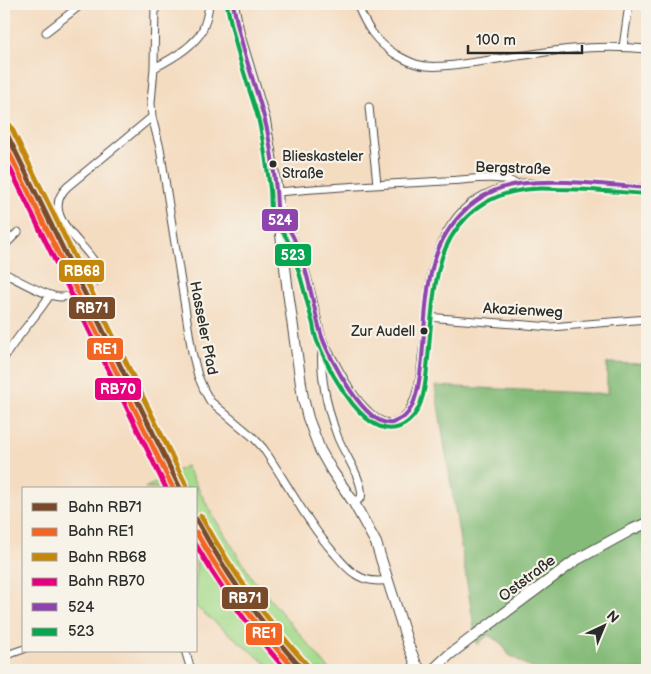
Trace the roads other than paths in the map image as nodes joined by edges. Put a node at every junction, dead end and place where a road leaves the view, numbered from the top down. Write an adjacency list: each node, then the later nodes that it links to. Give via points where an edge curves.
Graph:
1 (82, 4): 7 (street)
2 (155, 4): 10 (street, Hasseler Pfad)
3 (209, 4): 10 (street, via 205,24 198,36 175,56)
4 (233, 4): 16 (main road, via 265,121)
5 (357, 4): 8 (street, via 376,38 387,49 416,64 448,66 528,54)
6 (630, 4): 8 (street)
7 (46, 32)
8 (623, 47): 9 (street)
9 (647, 49)
10 (154, 68): 12 (street, Hasseler Pfad)
11 (369, 107): 13 (street)
12 (152, 117): 21 (street, via 61,193 57,207 59,215 97,266 98,274 94,284 87,289 60,298); 28 (street, Hasseler Pfad, via 160,148 192,352 204,390 210,401 263,448 312,526 341,560 365,579)
13 (377, 184): 14 (street, Bergstraße, via 493,178); 16 (street, Bergstraße)
14 (516, 184): 15 (street, Bergstraße); 22 (street, via 477,199 447,231 431,273)
15 (647, 188)
16 (277, 192): 17 (main road)
17 (279, 218): 24 (street, via 289,230 302,261); 26 (main road, via 308,418 320,450)
18 (18, 232): 19 (street)
19 (4, 246)
20 (4, 273): 21 (street)
21 (50, 295): 25 (street)
22 (427, 317): 23 (street, Akazienweg, via 551,327); 24 (street, via 416,394 407,414 393,423 377,419 358,400)
23 (647, 319)
24 (323, 340): 26 (street, via 321,361 326,396 338,438 362,492 361,498)
25 (4, 358)
26 (354, 503): 28 (main road, via 376,543)
27 (647, 523): 34 (main road, Oststraße, via 576,560)
28 (388, 580): 33 (main road, via 409,646)
29 (22, 650): 31 (street)
30 (186, 652): 32 (street)
31 (4, 656)
32 (191, 670)
33 (421, 670)
34 (433, 670)

